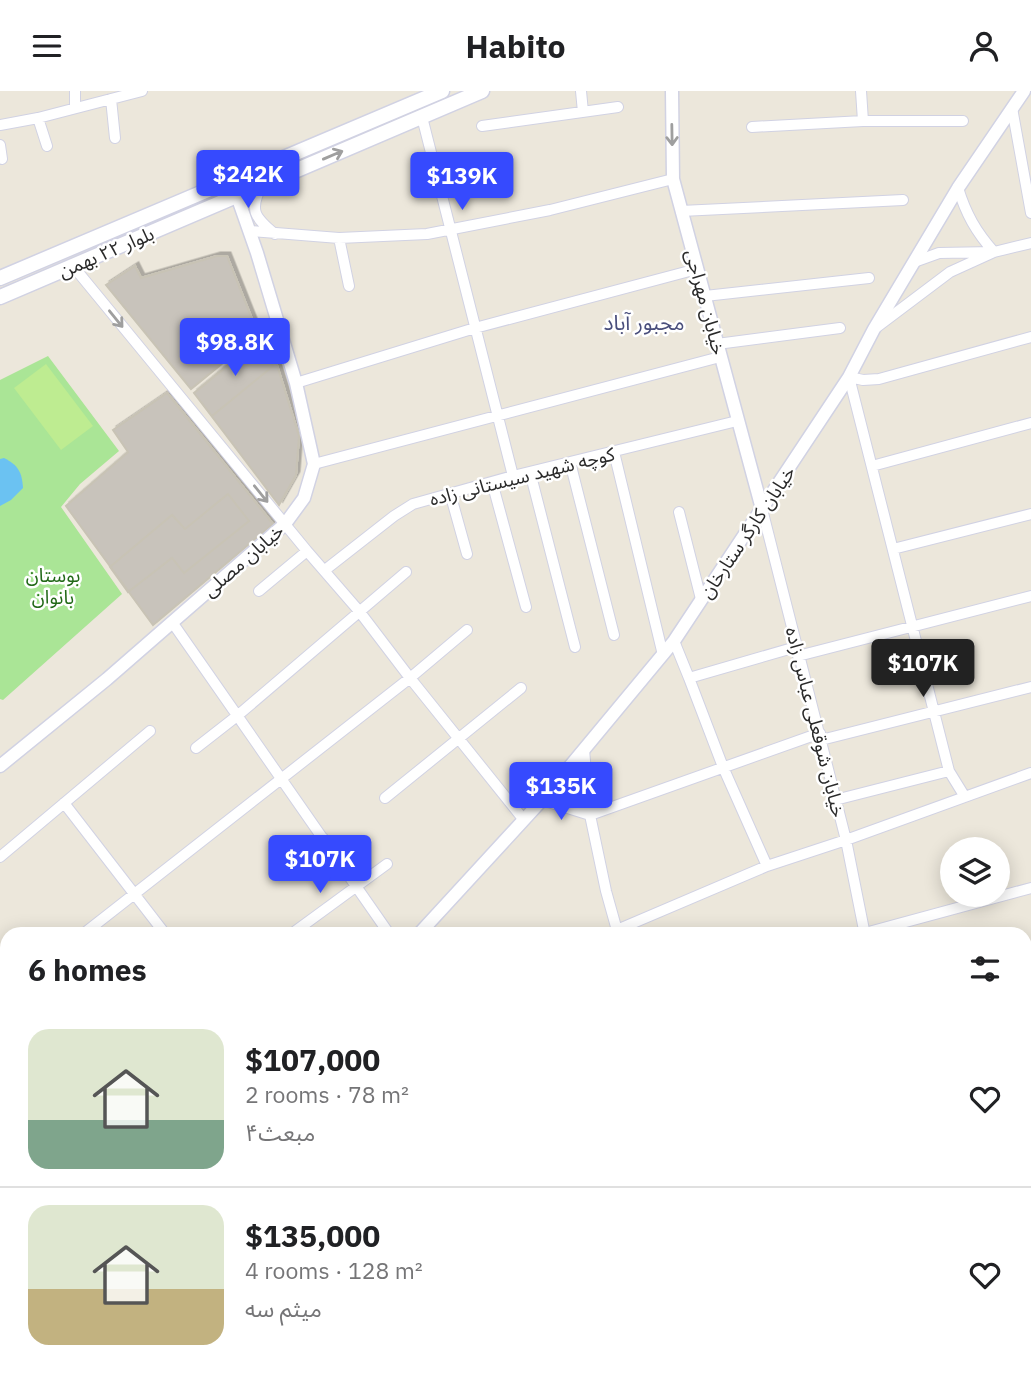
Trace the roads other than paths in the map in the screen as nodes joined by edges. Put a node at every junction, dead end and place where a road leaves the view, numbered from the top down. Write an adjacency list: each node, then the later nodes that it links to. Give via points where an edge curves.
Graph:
1 (75, 91): 12 (street)
2 (142, 91): 10 (street)
3 (442, 91): 9 (main road, بلوار ۲۲ بهمن)
4 (482, 91): 15 (main road, بلوار ۲۲ بهمن)
5 (581, 91): 14 (street)
6 (672, 91): 26 (street, خیابان مهراجی, one-way to 26)
7 (861, 91): 17 (street)
8 (1024, 91): 13 (street, خیابان کارگر ستارخان)
9 (413, 97): 29 (main road, بلوار ۲۲ بهمن)
10 (111, 99): 12 (street); 22 (street)
11 (618, 107): 14 (street)
12 (75, 108): 16 (street)
13 (1012, 108): 28 (street, خیابان کارگر ستارخان); 32 (street)
14 (583, 112): 20 (street)
15 (422, 117): 27 (main road, بلوار ۲۲ بهمن, one-way to 15); 33 (street)
16 (38, 118): 19 (street); 24 (street)
17 (863, 121): 18 (street); 21 (street)
18 (962, 121)
19 (0, 125)
20 (482, 126)
21 (752, 127)
22 (115, 138)
23 (0, 145): 25 (street)
24 (47, 146)
25 (2, 159)
26 (673, 179): 31 (street, خیابان مهراجی); 33 (street)
27 (262, 185): 29 (main road, بلوار ۲۲ بهمن); 35 (street, via 254,209 260,222)
28 (958, 188): 38 (street, via 965,212); 39 (street, خیابان کارگر ستارخان)
29 (234, 189): 34 (street, خیابان مصلی); 40 (main road, بلوار ۲۲ بهمن); 42 (main road, بلوار ۲۲ بهمن)
30 (903, 200): 31 (street)
31 (681, 211): 41 (street, خیابان مهراجی)
32 (1031, 213)
33 (450, 230): 36 (street); 47 (street)
34 (250, 232): 35 (street); 53 (street, خیابان مصلی)
35 (275, 234): 36 (street)
36 (339, 238): 44 (street)
37 (1031, 243): 38 (street)
38 (994, 252): 39 (street, via 939,253); 49 (street, via 950,272)
39 (914, 262): 49 (street, خیابان کارگر ستارخان)
40 (73, 266): 46 (main road, بلوار ۲۲ بهمن); 68 (street, one-way to 68)
41 (697, 269): 45 (street, خیابان مهراجی); 47 (street)
42 (0, 278)
43 (869, 278): 45 (street)
44 (349, 286)
45 (705, 296): 51 (street, خیابان مهراجی)
46 (0, 297)
47 (475, 328): 53 (street); 54 (street)
48 (840, 328): 51 (street)
49 (874, 329): 52 (street, خیابان کارگر ستارخان)
50 (1031, 337): 52 (street, via 878,379)
51 (719, 351): 54 (street); 55 (street, خیابان مهراجی)
52 (849, 377): 60 (street); 65 (street, خیابان کارگر ستارخان)
53 (296, 383): 59 (street, خیابان مصلی)
54 (498, 417): 59 (street); 62 (street)
55 (737, 421): 57 (street, کوچه شهید سیستانی زاده); 65 (street, خیابان مهراجی)
56 (1031, 423): 60 (street)
57 (614, 452): 58 (street, کوچه شهید سیستانی زاده); 86 (street)
58 (569, 462): 61 (street, کوچه شهید سیستانی زاده); 82 (street)
59 (314, 464): 68 (street, خیابان مصلی, via 304,498)
60 (872, 466): 69 (street)
61 (530, 472): 62 (street, کوچه شهید سیستانی زاده); 84 (street)
62 (513, 476): 63 (street, کوچه شهید سیستانی زاده)
63 (492, 482): 64 (street, کوچه شهید سیستانی زاده); 77 (street)
64 (450, 493): 71 (street); 72 (street, کوچه شهید سیستانی زاده, via 414,504 394,516)
65 (762, 509): 76 (street, خیابان کارگر ستارخان); 85 (street, خیابان شوقعلی عباس زاده)
66 (679, 512): 76 (street)
67 (1031, 514): 69 (street)
68 (285, 524): 70 (street); 79 (street, خیابان مصلی)
69 (893, 549): 80 (street)
70 (307, 551): 72 (street); 74 (street)
71 (467, 554)
72 (325, 570): 78 (street)
73 (406, 572): 78 (street)
74 (259, 591)
75 (1031, 596): 80 (street)
76 (701, 600): 83 (street, خیابان کارگر ستارخان)
77 (526, 607)
78 (359, 611): 87 (street); 92 (street)
79 (172, 622): 92 (street); 98 (street, خیابان مصلی)
80 (911, 627): 85 (street); 91 (street)
81 (467, 630): 87 (street)
82 (614, 635)
83 (674, 641): 86 (street, خیابان کارگر ستارخان); 88 (street)
84 (575, 647)
85 (797, 651): 88 (street); 94 (street, خیابان شوقعلی عباس زاده)
86 (663, 655): 97 (street, خیابان کارگر ستارخان)
87 (410, 678): 95 (street); 102 (street)
88 (689, 678): 99 (street)
89 (1031, 687): 91 (street)
90 (522, 688): 95 (street)
91 (933, 712): 94 (street); 100 (street)
92 (237, 716): 96 (street); 102 (street)
93 (150, 731): 107 (street)
94 (821, 736): 99 (street); 106 (street, خیابان شوقعلی عباس زاده)
95 (459, 740): 104 (street); 109 (street)
96 (196, 748)
97 (584, 750): 105 (street, خیابان کارگر ستارخان); 108 (street)
98 (0, 766)
99 (723, 767): 108 (street); 114 (street)
100 (949, 771): 103 (street); 106 (street)
101 (1031, 773): 103 (street)
102 (281, 779): 110 (street); 118 (street)
103 (965, 797): 111 (street)
104 (385, 798)
105 (542, 800): 108 (street); 109 (street, خیابان کارگر ستارخان)
106 (835, 800): 111 (street, خیابان شوقعلی عباس زاده)
107 (64, 803): 112 (street); 118 (street)
108 (590, 815): 124 (street)
109 (524, 820): 123 (street, خیابان کارگر ستارخان)
110 (323, 838): 115 (street); 116 (street)
111 (846, 840): 114 (street); 126 (street, خیابان شوقعلی عباس زاده)
112 (0, 857)
113 (387, 864): 116 (street)
114 (767, 866): 125 (street)
115 (276, 874)
116 (357, 888): 121 (street); 122 (street)
117 (1031, 888): 127 (street)
118 (134, 894): 119 (street); 120 (street)
119 (92, 927)
120 (160, 927)
121 (300, 927)
122 (384, 927)
123 (425, 927)
124 (617, 927)
125 (629, 927)
126 (864, 927)
127 (890, 927)

